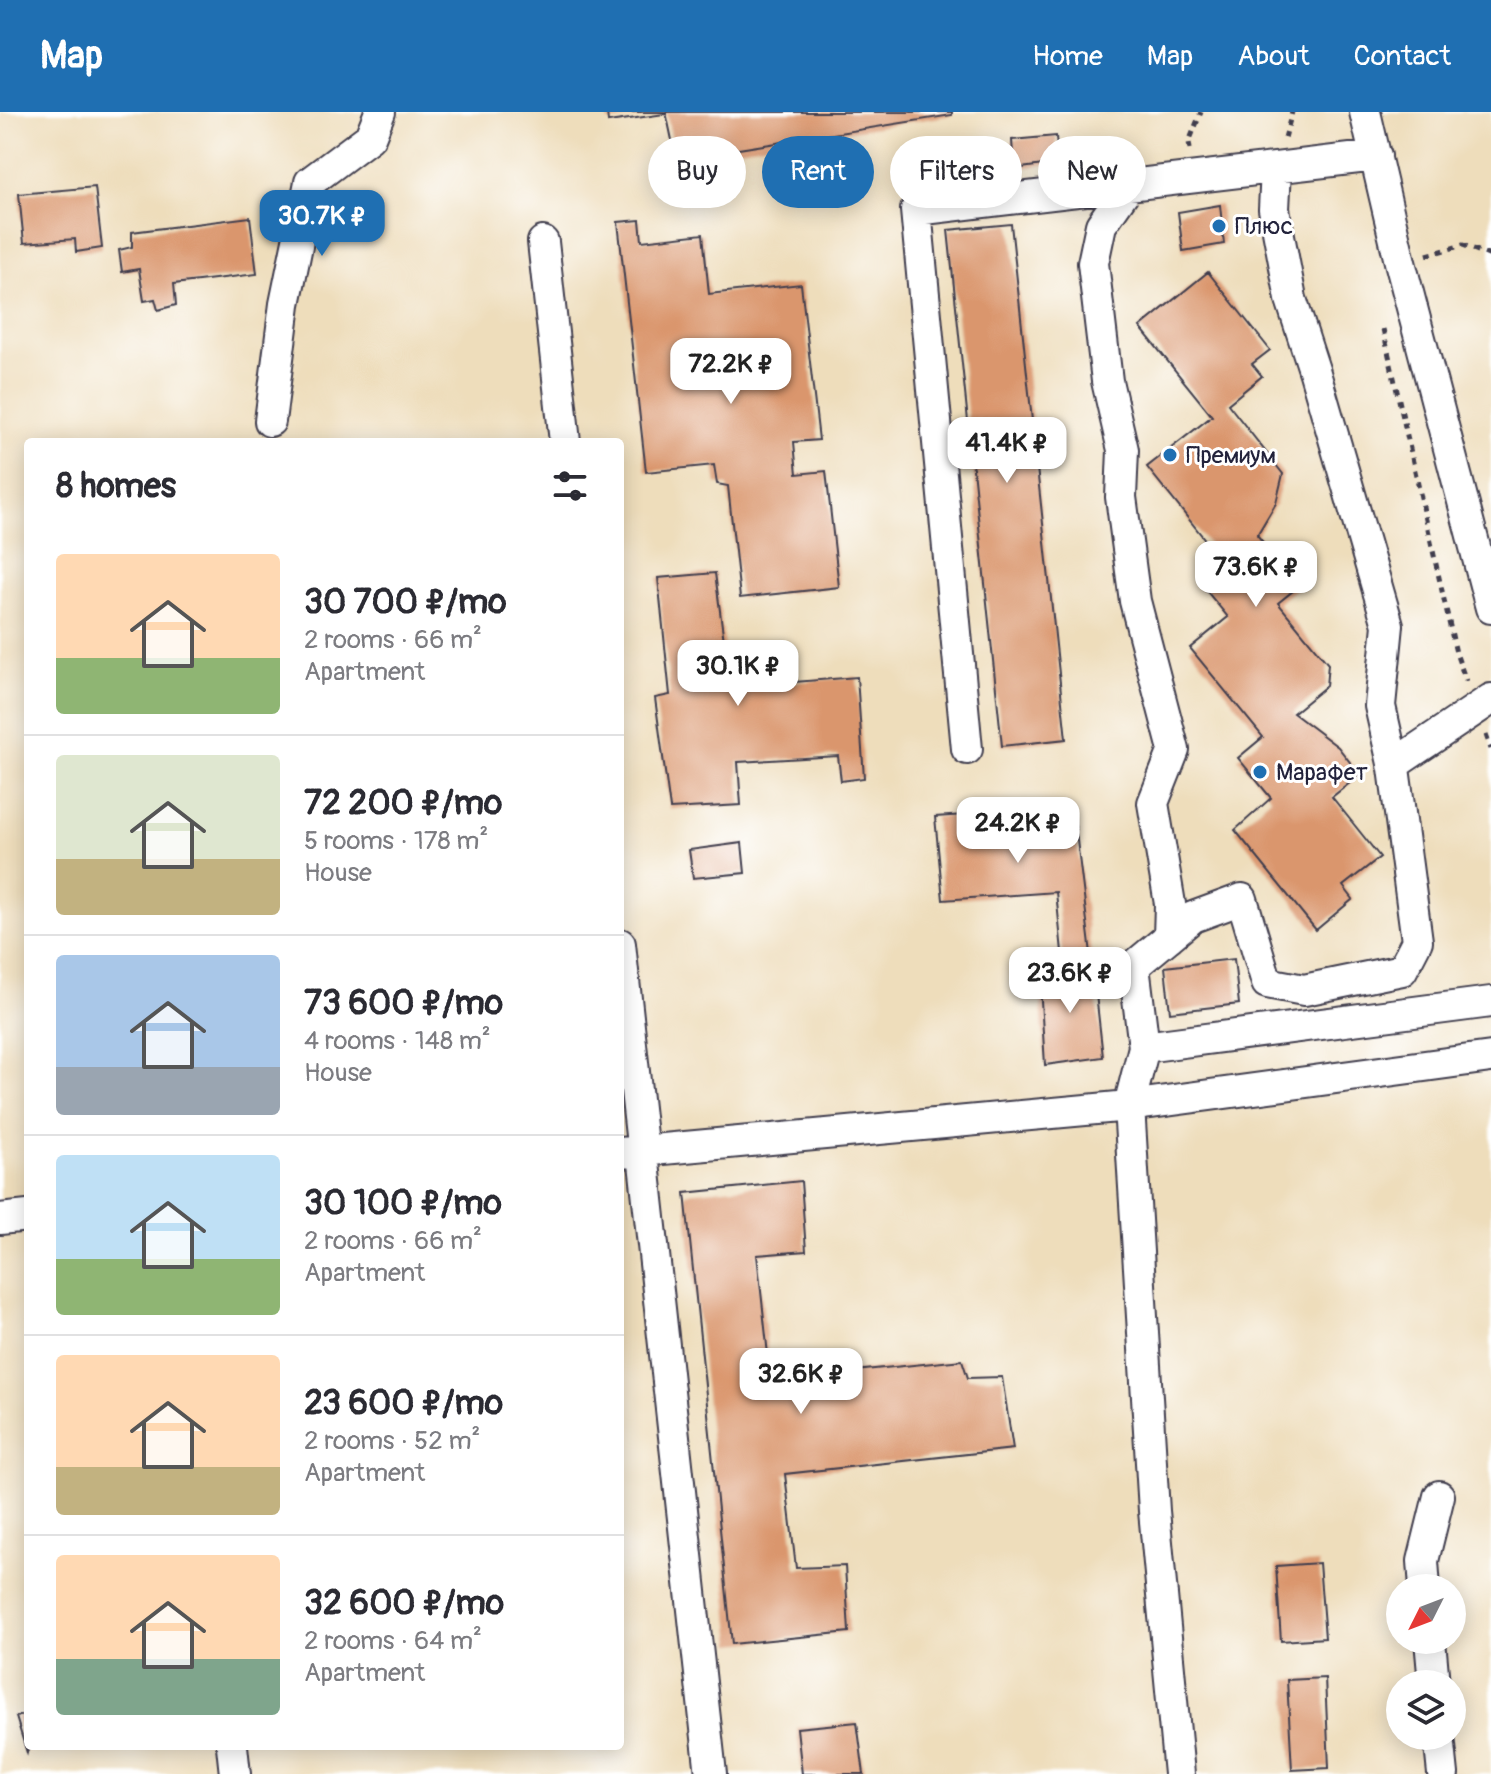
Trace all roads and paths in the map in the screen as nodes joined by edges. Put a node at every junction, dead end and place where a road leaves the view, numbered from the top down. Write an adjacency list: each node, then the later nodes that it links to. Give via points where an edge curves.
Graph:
1 (380, 112): 10 (street, via 370,137 310,182 285,304)
2 (1365, 112): 3 (street)
3 (1376, 156): 4 (street); 12 (street)
4 (1276, 169): 5 (street); 16 (street, via 1274,209 1291,299 1388,625 1380,706)
5 (1146, 183)
6 (1038, 196): 14 (street, via 916,210)
7 (1113, 208): 17 (street, via 1101,225 1093,263 1107,381 1123,450 1121,497 1135,601 1174,750 1153,803 1170,904)
8 (543, 242): 11 (street)
9 (1382, 324): 13 (path, via 1456,653)
10 (270, 421)
11 (565, 438)
12 (1491, 608)
13 (1484, 704): 15 (path); 16 (street)
14 (967, 749)
15 (1491, 749)
16 (1393, 765): 17 (street, via 1417,941 1402,970 1304,990 1267,983 1242,899 1193,917)
17 (1169, 937): 20 (street, via 1134,966)
18 (1491, 1002): 20 (street)
19 (624, 1020): 23 (street)
20 (1144, 1047): 22 (street)
21 (1491, 1057): 22 (street)
22 (1129, 1106): 23 (street); 32 (street, via 1154,1511)
23 (631, 1152): 31 (street)
24 (24, 1216): 25 (street)
25 (0, 1219)
26 (1439, 1496): 27 (street)
27 (1424, 1574)
28 (232, 1750): 30 (street)
29 (1440, 1750): 33 (street)
30 (235, 1774)
31 (711, 1774)
32 (1179, 1774)
33 (1443, 1774)

